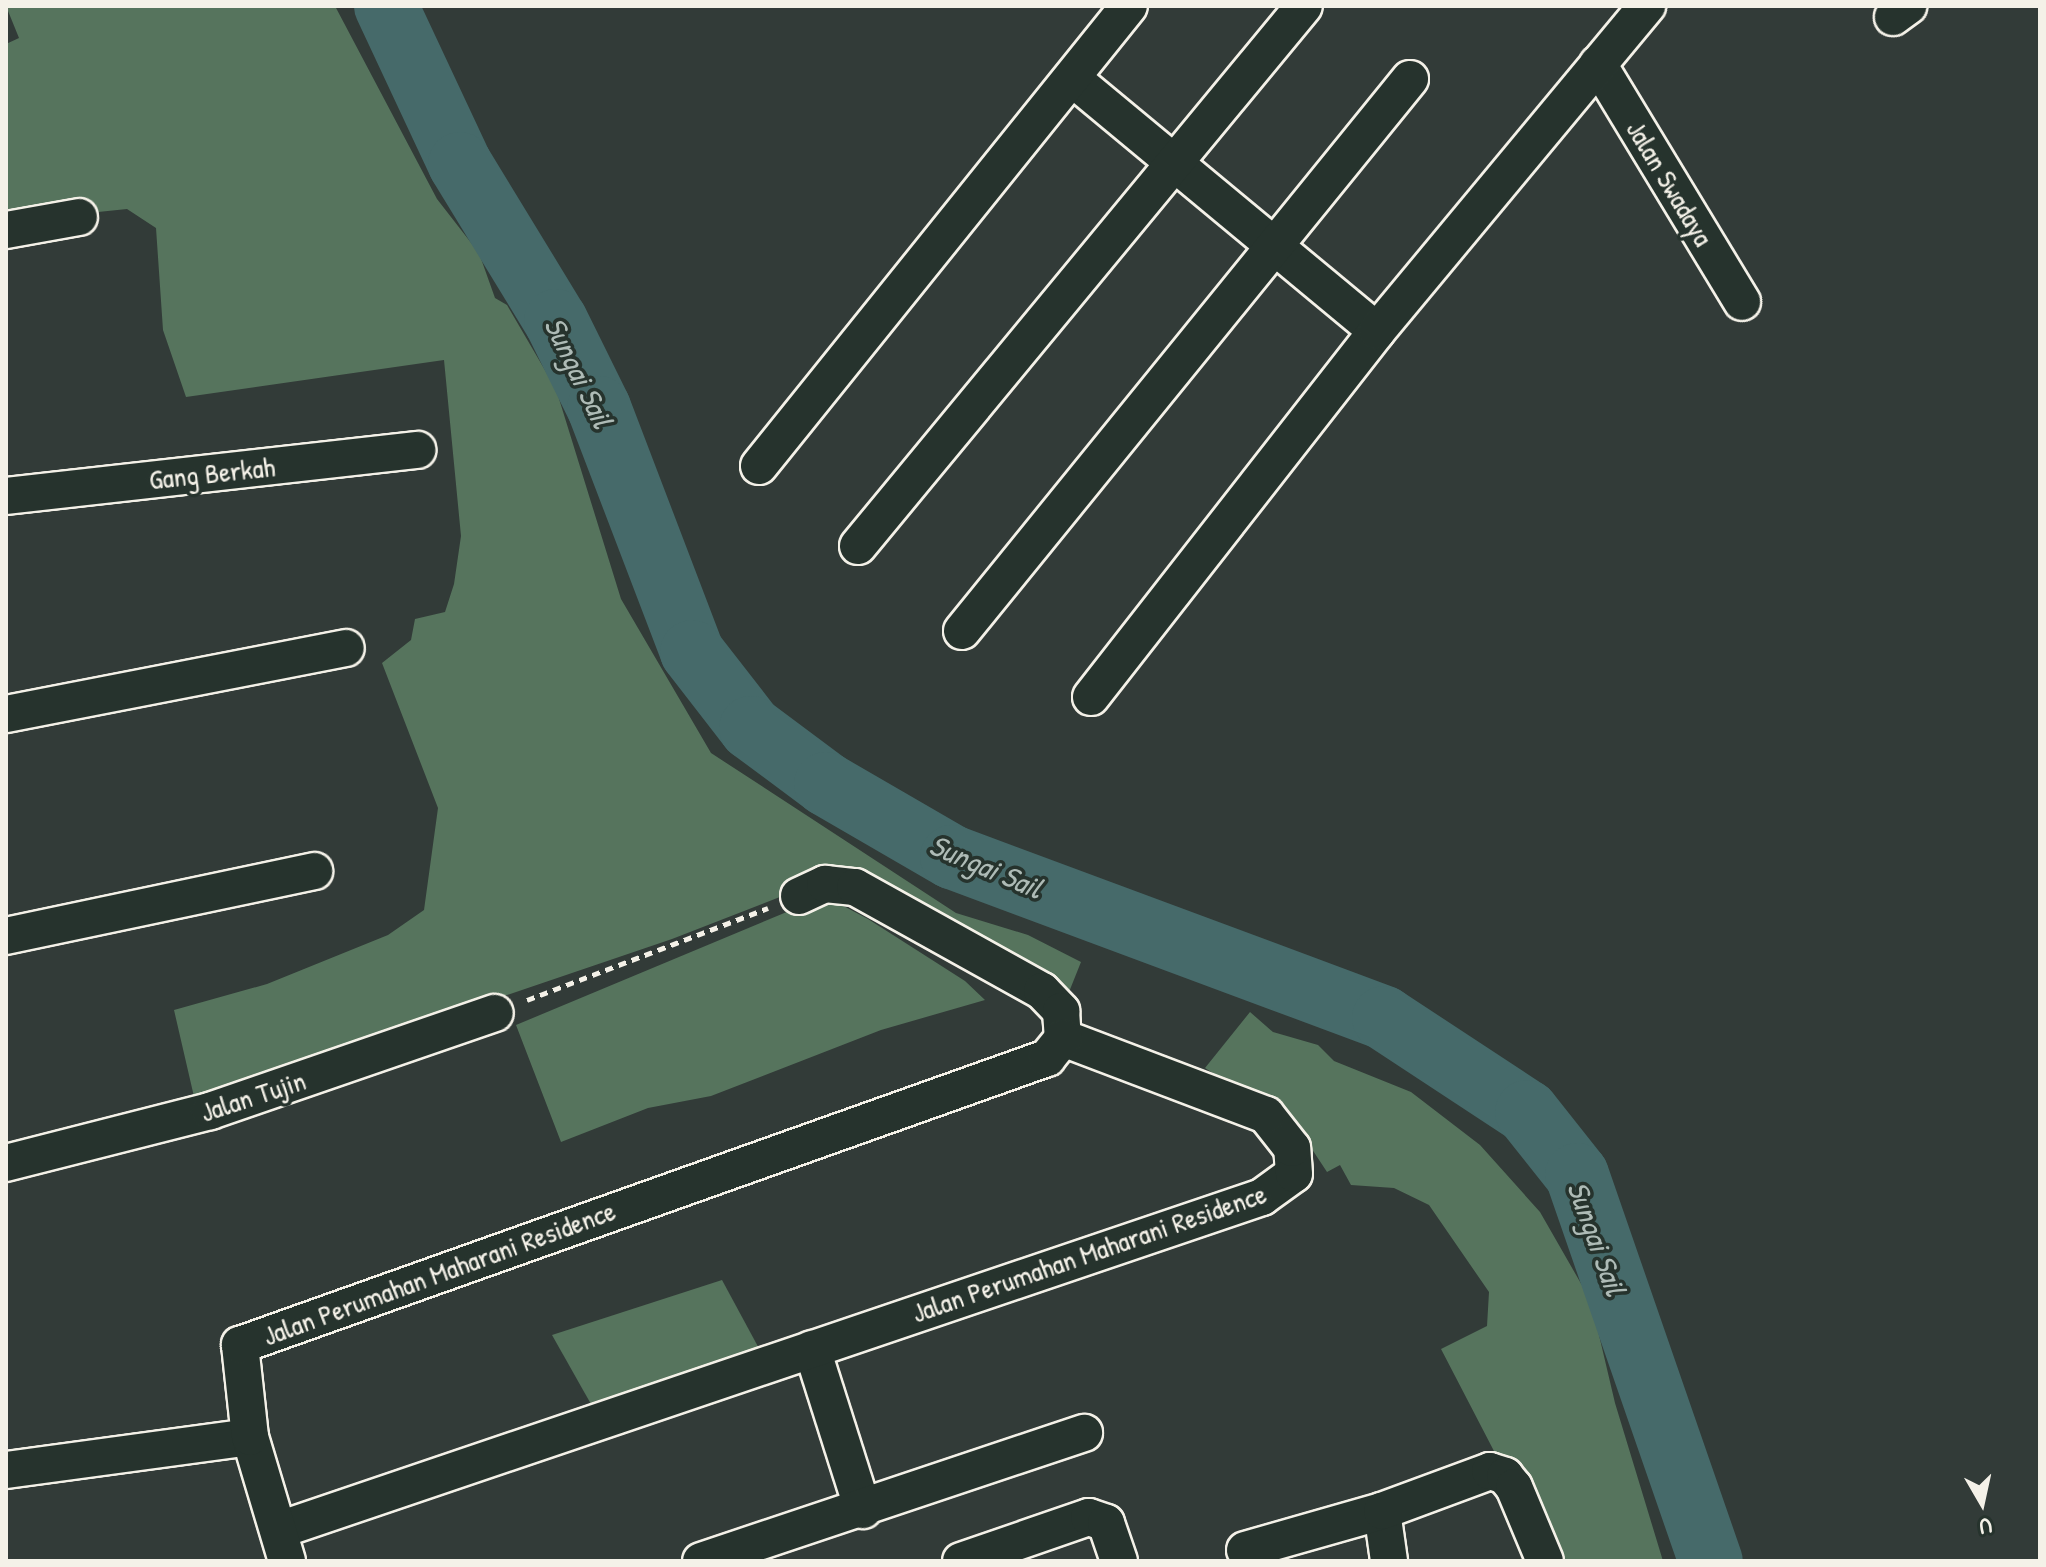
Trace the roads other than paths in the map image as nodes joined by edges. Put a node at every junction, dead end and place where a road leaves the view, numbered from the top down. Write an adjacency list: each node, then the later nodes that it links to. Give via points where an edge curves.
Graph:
1 (1129, 6): 5 (street)
2 (1304, 6): 7 (street)
3 (1647, 6): 4 (street)
4 (1598, 64): 11 (street, Jalan Swadaya); 12 (street)
5 (1072, 78): 7 (street); 14 (street)
6 (1410, 79): 10 (street)
7 (1175, 160): 10 (street); 16 (street)
8 (79, 217): 9 (street)
9 (6, 230)
10 (1273, 248): 12 (street); 17 (street)
11 (1742, 302)
12 (1377, 331): 19 (street)
13 (417, 450): 15 (street, Gang Berkah)
14 (759, 466)
15 (6, 496)
16 (858, 546)
17 (962, 631)
18 (346, 648): 20 (street)
19 (1091, 697)
20 (6, 714)
21 (314, 871): 23 (street)
22 (799, 896): 25 (street, via 825,884 855,887 1042,991 1061,1011)
23 (6, 936)
24 (495, 1013): 26 (street, Jalan Tujin, via 210,1111)
25 (1063, 1038): 27 (street, Jalan Perumahan Maharani Residence, via 1266,1115 1292,1148 1294,1174 1262,1197); 29 (street, Jalan Perumahan Maharani Residence, via 1047,1058 240,1345)
26 (6, 1163)
27 (812, 1349): 31 (street); 33 (street, Jalan Perumahan Maharani Residence)
28 (1084, 1433): 31 (street)
29 (250, 1437): 30 (street); 33 (street, Jalan Perumahan Maharani Residence)
30 (6, 1470)
31 (863, 1510): 35 (street)
32 (1382, 1511): 34 (street); 38 (street); 39 (street, via 1464,1478 1496,1472 1520,1497)
33 (283, 1546)
34 (1245, 1550)
35 (701, 1561)
36 (961, 1561): 37 (street, via 1089,1517 1106,1523)
37 (1119, 1561)
38 (1389, 1561)
39 (1545, 1561)

